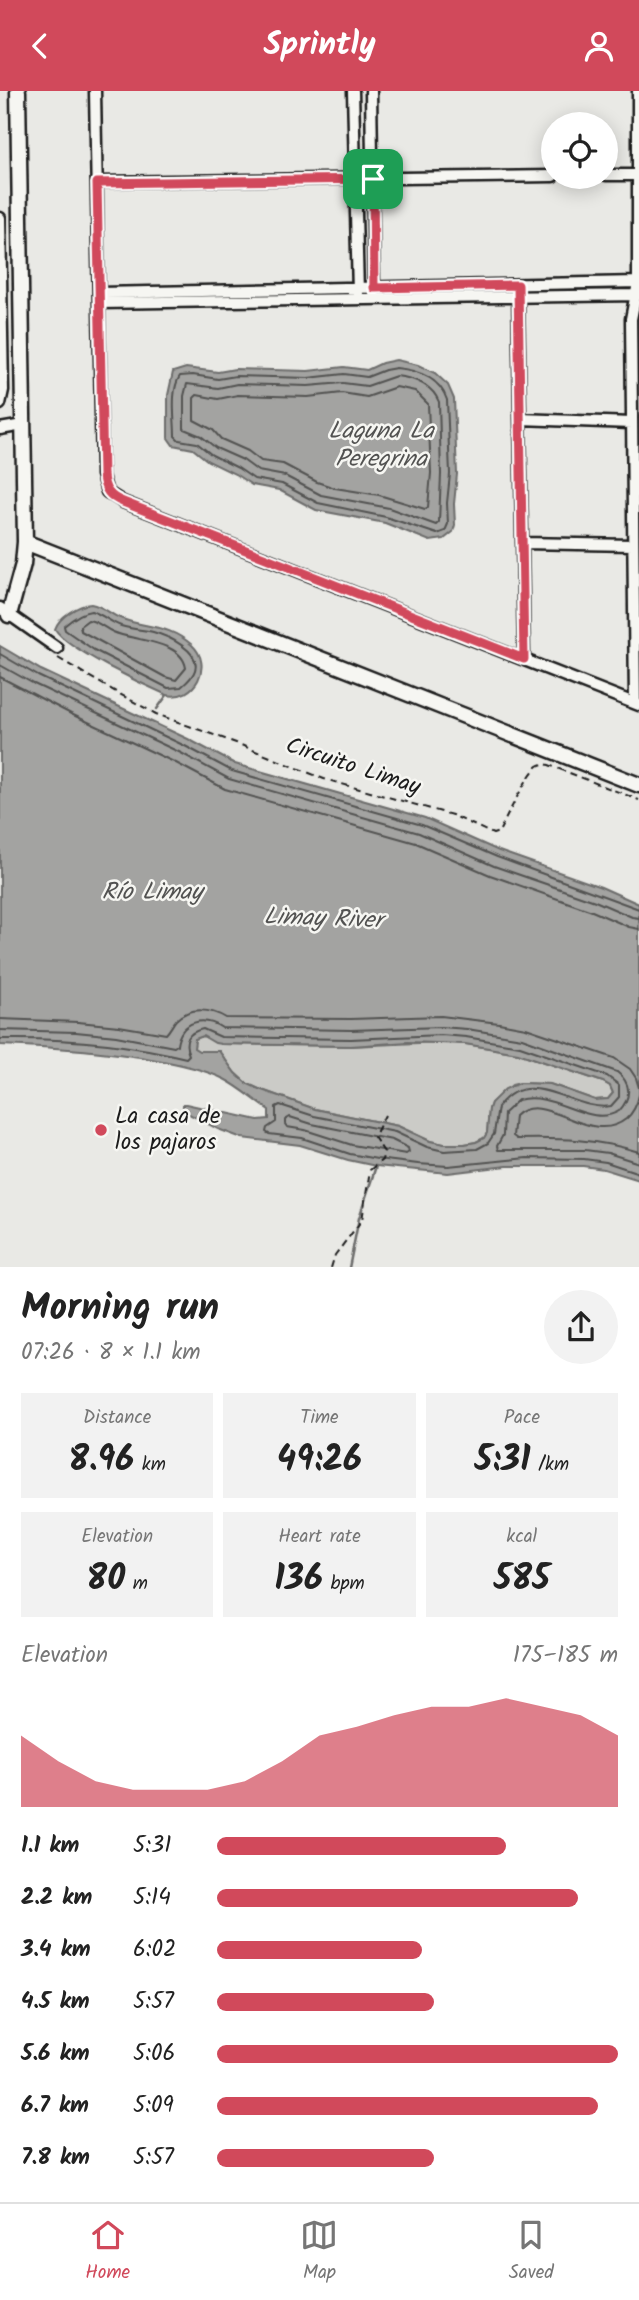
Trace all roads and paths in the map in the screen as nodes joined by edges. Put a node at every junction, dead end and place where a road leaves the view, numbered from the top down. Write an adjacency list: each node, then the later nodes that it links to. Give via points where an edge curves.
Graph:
1 (18, 91): 26 (street)
2 (95, 91): 11 (street)
3 (353, 91): 9 (street)
4 (371, 91): 10 (street)
5 (638, 91): 7 (street)
6 (618, 175): 7 (street)
7 (638, 175): 13 (street)
8 (541, 176): 10 (street)
9 (355, 179): 10 (street); 11 (street); 15 (street)
10 (373, 179): 16 (street)
11 (97, 183): 19 (street)
12 (0, 218): 22 (street)
13 (638, 282): 14 (street); 17 (street)
14 (518, 285): 16 (street); 18 (street)
15 (358, 288): 16 (street); 19 (street); 20 (street)
16 (374, 288): 21 (street)
17 (637, 295): 18 (street); 25 (street, via 631,319)
18 (518, 297): 21 (street); 24 (street)
19 (99, 298): 20 (street); 33 (street, via 103,475 112,496)
20 (358, 299): 21 (street)
21 (375, 299)
22 (1, 304): 23 (street)
23 (0, 404)
24 (520, 419): 25 (street); 29 (street)
25 (632, 423): 30 (street)
26 (23, 425): 27 (street); 28 (street)
27 (0, 429)
28 (25, 542): 31 (street, via 21,577); 35 (street)
29 (522, 543): 30 (street); 33 (street)
30 (633, 545): 34 (street)
31 (5, 612): 32 (street)
32 (57, 652): 36 (path, Circuito Limay, via 156,714 324,779 452,815 493,834 499,832 542,764)
33 (524, 659): 34 (street)
34 (637, 704)
35 (639, 785)
36 (639, 800)
37 (385, 1115): 38 (path, via 374,1136 384,1152 370,1170 362,1220)
38 (331, 1267)

